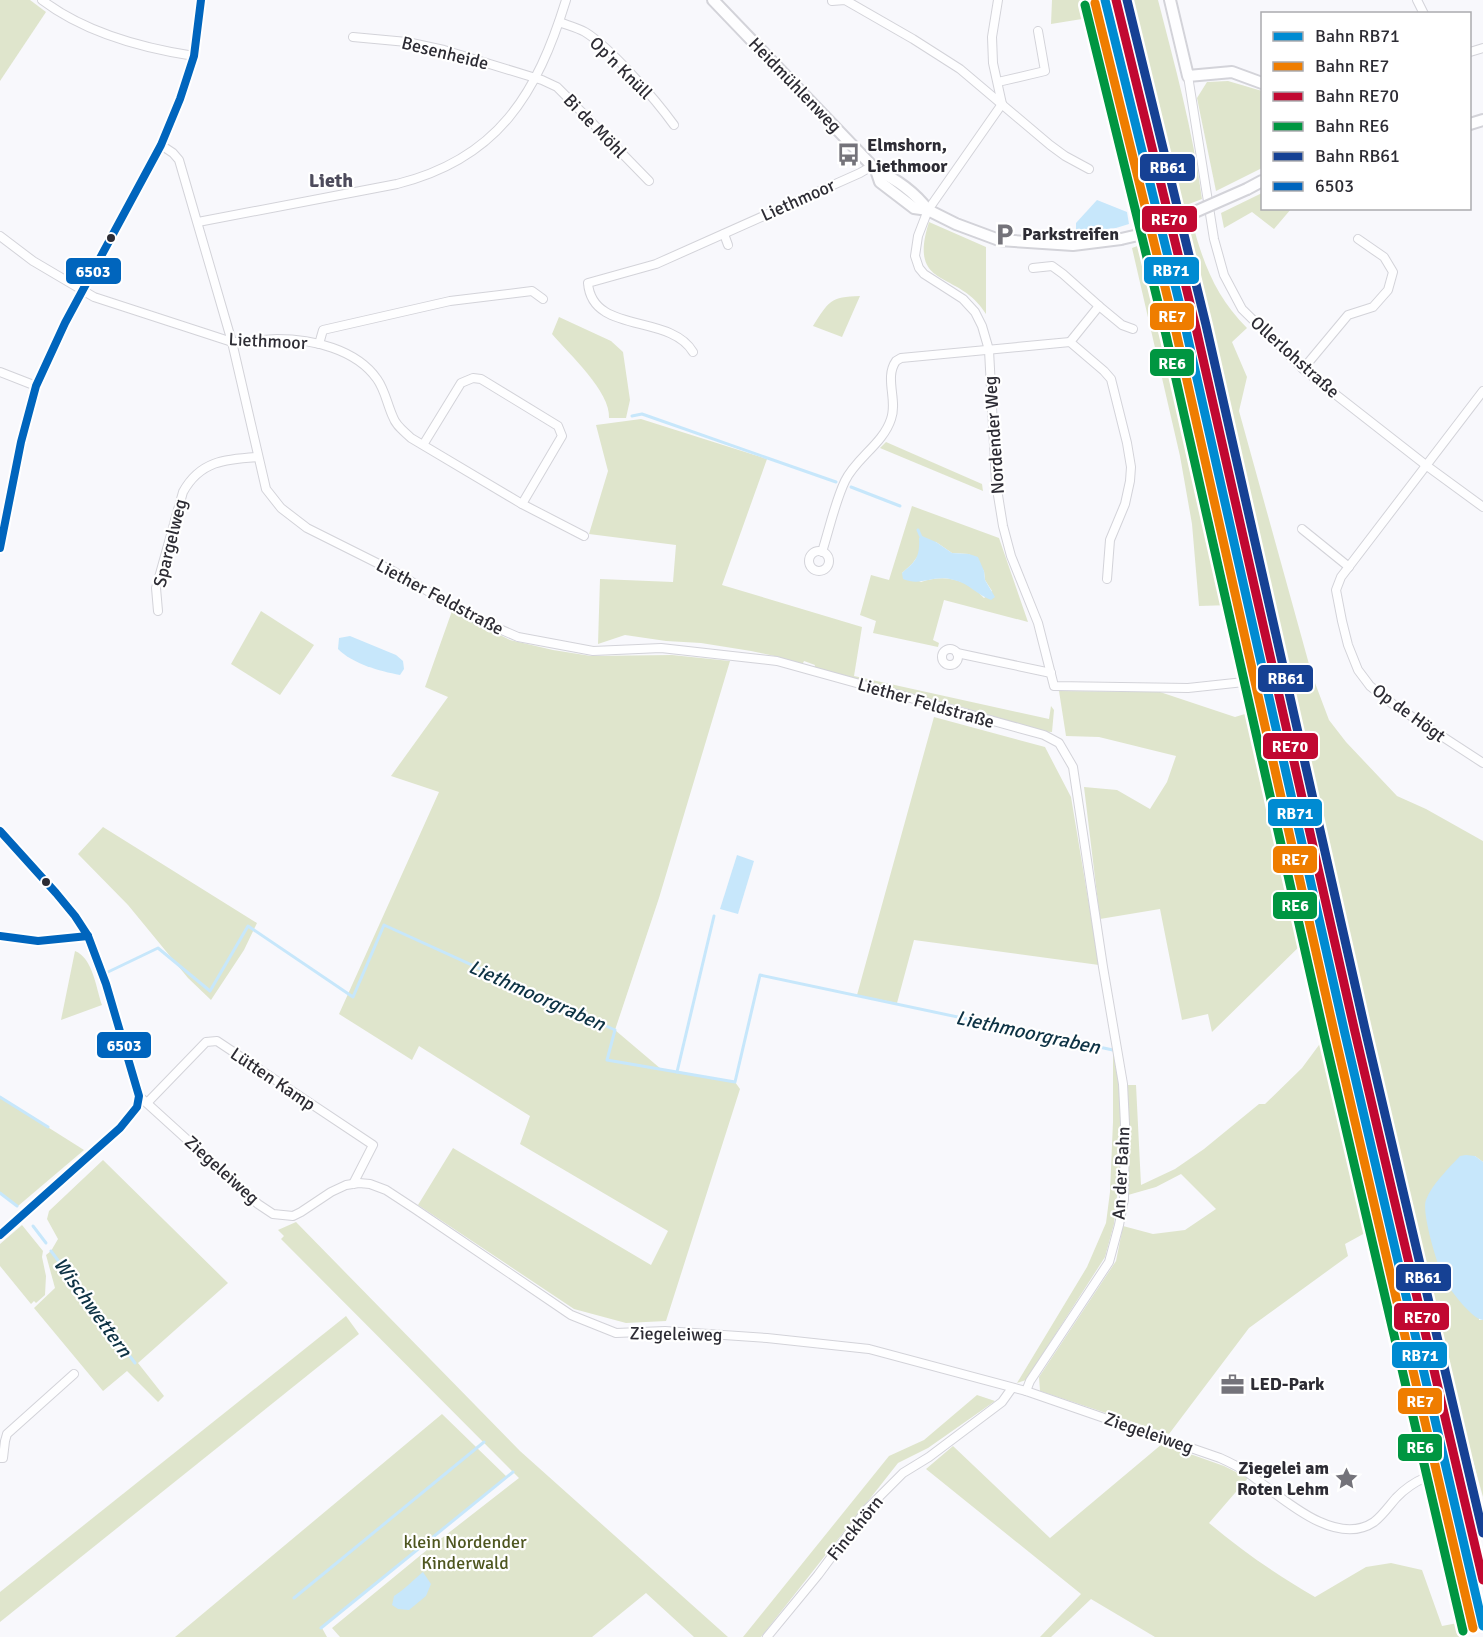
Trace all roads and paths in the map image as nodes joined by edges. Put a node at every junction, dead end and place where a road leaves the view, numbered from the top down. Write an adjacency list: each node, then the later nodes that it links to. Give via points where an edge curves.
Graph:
1 (42, 0): 11 (street, via 102,32)
2 (201, 0): 11 (street)
3 (566, 0): 8 (street)
4 (713, 0): 19 (street, Heidmühlenweg)
5 (998, 0): 14 (street, via 992,37)
6 (1170, 0): 12 (street)
7 (832, 1): 16 (street, via 845,0 913,39 960,69)
8 (559, 22): 13 (street); 17 (street, Op'n Knüll, via 585,32 601,45)
9 (1038, 31): 14 (street, via 1045,71)
10 (353, 37): 13 (street, Besenheide, via 444,50)
11 (194, 56): 18 (street)
12 (1188, 76): 15 (street, via 1232,72); 39 (street, Ollerlohstraße, via 1214,239 1224,275 1242,309)
13 (536, 79): 21 (street, Bi de Möhl, via 557,87); 24 (street, via 503,123 448,167 397,184)
14 (998, 82): 16 (street)
15 (1261, 82)
16 (1002, 104): 20 (street, via 1065,156); 23 (street)
17 (674, 125)
18 (160, 145): 24 (street, Liether Feldstraße, via 179,160); 30 (street)
19 (874, 168): 23 (street, Heidmühlenweg); 25 (street, Liethmoor)
20 (1089, 169)
21 (649, 181)
22 (1261, 182): 23 (street, Heidmühlenweg, bridge, via 1147,233 1071,245 999,240)
23 (928, 210): 37 (street, Nordender Weg, via 918,236 916,263 924,274 953,290 975,312)
24 (198, 222): 34 (street, Liether Feldstraße)
25 (724, 234): 28 (street); 38 (street, Liethmoor, via 656,264 588,284 595,304 606,313 678,336)
26 (0, 236): 30 (street, Liethmoor)
27 (1358, 239): 39 (street, via 1384,257 1393,272 1388,290 1373,307 1348,315)
28 (728, 245)
29 (1032, 268): 32 (street, via 1052,266)
30 (82, 291): 34 (street, Liethmoor); 41 (street)
31 (543, 299): 36 (street, Liethmoor, via 532,291 450,301 322,330)
32 (1099, 306): 33 (street, via 1122,326); 35 (street)
33 (1133, 329)
34 (232, 342): 36 (street, Liethmoor, via 277,339); 44 (street, Liether Feldstraße)
35 (1070, 342): 37 (street); 53 (street, via 1111,379 1131,467 1125,504 1110,540)
36 (319, 344): 43 (street, via 355,359 369,370 383,390 399,427)
37 (989, 350): 51 (street, via 896,361 891,372 892,418 844,482); 56 (street, Nordender Weg, via 996,483 1002,517 1011,556 1040,630)
38 (693, 352)
39 (1303, 369): 45 (street, Ollerlohstraße)
40 (0, 372): 41 (street)
41 (36, 386): 50 (street)
42 (1483, 391): 45 (street, Op de Högt)
43 (423, 445): 46 (street); 46 (street, via 461,383 481,379 558,426 562,436)
44 (258, 457): 54 (street, Spargelweg, via 224,460 202,468 190,478 156,588); 62 (street, Liether Feldstraße, via 266,489 296,521 518,638 593,651 662,648 777,661 1044,735 1059,743 1073,767)
45 (1427, 466): 47 (street, Ollerlohstraße); 52 (street, Op de Högt)
46 (522, 504): 49 (street)
47 (1483, 507)
48 (1302, 529): 52 (street)
49 (584, 536)
50 (0, 548)
51 (822, 552)
52 (1349, 567): 58 (street, Op de Högt, via 1336,590 1348,645 1358,670 1370,686 1394,705)
53 (1107, 579)
54 (158, 611)
55 (957, 653): 56 (street)
56 (1051, 673): 57 (street, Nordender Weg, via 1054,686 1188,688)
57 (1244, 682)
58 (1483, 763)
59 (0, 831): 61 (street, via 63,901)
60 (0, 936): 61 (street, via 38,941)
61 (88, 936): 63 (street)
62 (1103, 967): 69 (street, An der Bahn, via 1123,1084 1124,1199 1109,1262)
63 (139, 1096): 64 (street, Ziegeleiweg); 66 (street, via 137,1107 120,1128)
64 (147, 1103): 65 (street, Ziegeleiweg, via 273,1214 293,1216 331,1192); 65 (street, Lütten Kamp, via 206,1042 217,1041 373,1145)
65 (353, 1184): 68 (street, Ziegeleiweg, via 370,1184 386,1190 571,1315 616,1333 665,1331 868,1349)
66 (0, 1235)
67 (74, 1374): 70 (street, via 8,1434)
68 (1012, 1388): 69 (street, Ziegeleiweg); 72 (street, Finckhörn, via 1002,1402 903,1473 867,1509)
69 (1026, 1391): 71 (street, Ziegeleiweg, via 1220,1458 1245,1471 1303,1514 1340,1528 1366,1526 1419,1479 1461,1467 1468,1473)
70 (1, 1459)
71 (1483, 1527)
72 (767, 1637)

